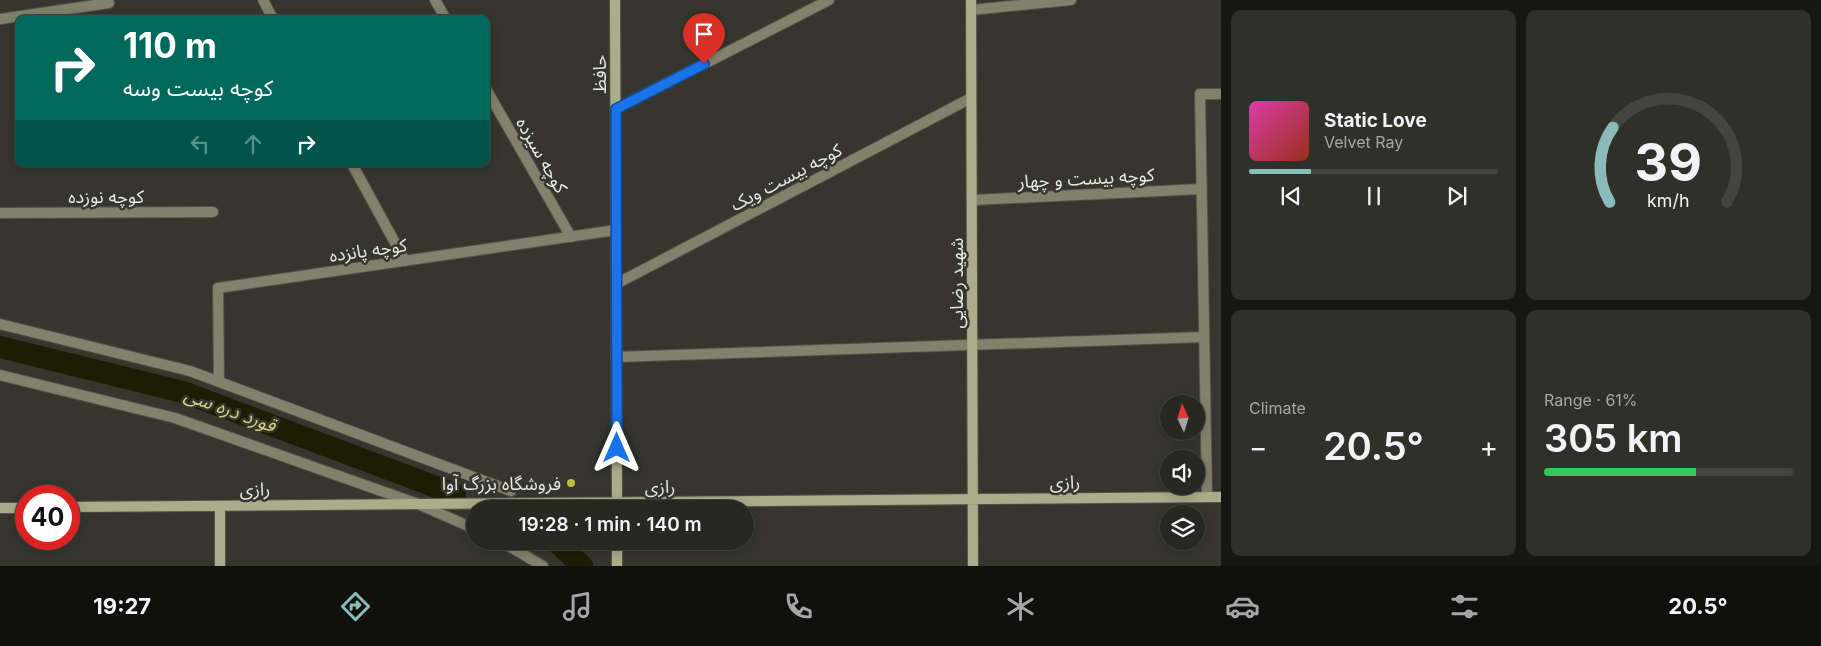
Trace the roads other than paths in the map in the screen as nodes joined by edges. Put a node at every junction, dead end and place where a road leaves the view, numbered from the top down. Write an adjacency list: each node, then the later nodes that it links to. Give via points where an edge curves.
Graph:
1 (263, 0): 9 (street)
2 (435, 0): 10 (street)
3 (615, 0): 16 (street, حافظ)
4 (829, 0): 16 (street)
5 (1071, 0): 7 (street)
6 (109, 3): 8 (street)
7 (971, 5): 15 (street, شهید رضایی)
8 (27, 15)
9 (271, 15)
10 (444, 15)
11 (15, 17): 12 (street)
12 (0, 19)
13 (1221, 94): 18 (street, via 1200,94)
14 (490, 96): 23 (street, کوچه سیزده)
15 (971, 98): 19 (street, شهید رضایی); 25 (street, کوچه بیست ویک)
16 (616, 109): 22 (street, حافظ)
17 (354, 167): 24 (street)
18 (1202, 189): 19 (street, کوچه بیست و چهار); 27 (street)
19 (972, 200): 28 (street, شهید رضایی)
20 (213, 212): 21 (street, کوچه نوزده)
21 (0, 213)
22 (616, 230): 23 (street, کوچه پانزده); 25 (street, حافظ)
23 (570, 237): 24 (street, کوچه پانزده)
24 (406, 261): 31 (street, کوچه پانزده, via 218,288)
25 (616, 284): 29 (street, حافظ)
26 (0, 324): 31 (street, via 190,371)
27 (1204, 337): 28 (street); 33 (street)
28 (972, 344): 29 (street); 35 (street, شهید رضایی)
29 (616, 357): 36 (street, حافظ)
30 (0, 374): 38 (street, via 175,418)
31 (219, 382): 32 (street)
32 (511, 491)
33 (1207, 497): 34 (street, رازی); 35 (street, رازی)
34 (1221, 497)
35 (973, 499): 37 (street, رازی); 50 (street, شهید رضایی)
36 (617, 500)
37 (754, 503)
38 (418, 504): 39 (street, رازی); 40 (street, رازی); 44 (street)
39 (466, 504)
40 (220, 506): 41 (street, رازی); 47 (street)
41 (80, 507)
42 (0, 508): 43 (street)
43 (15, 508)
44 (466, 525)
45 (515, 550): 48 (street)
46 (617, 550): 49 (street)
47 (220, 566)
48 (543, 566)
49 (617, 566)
50 (973, 566)

